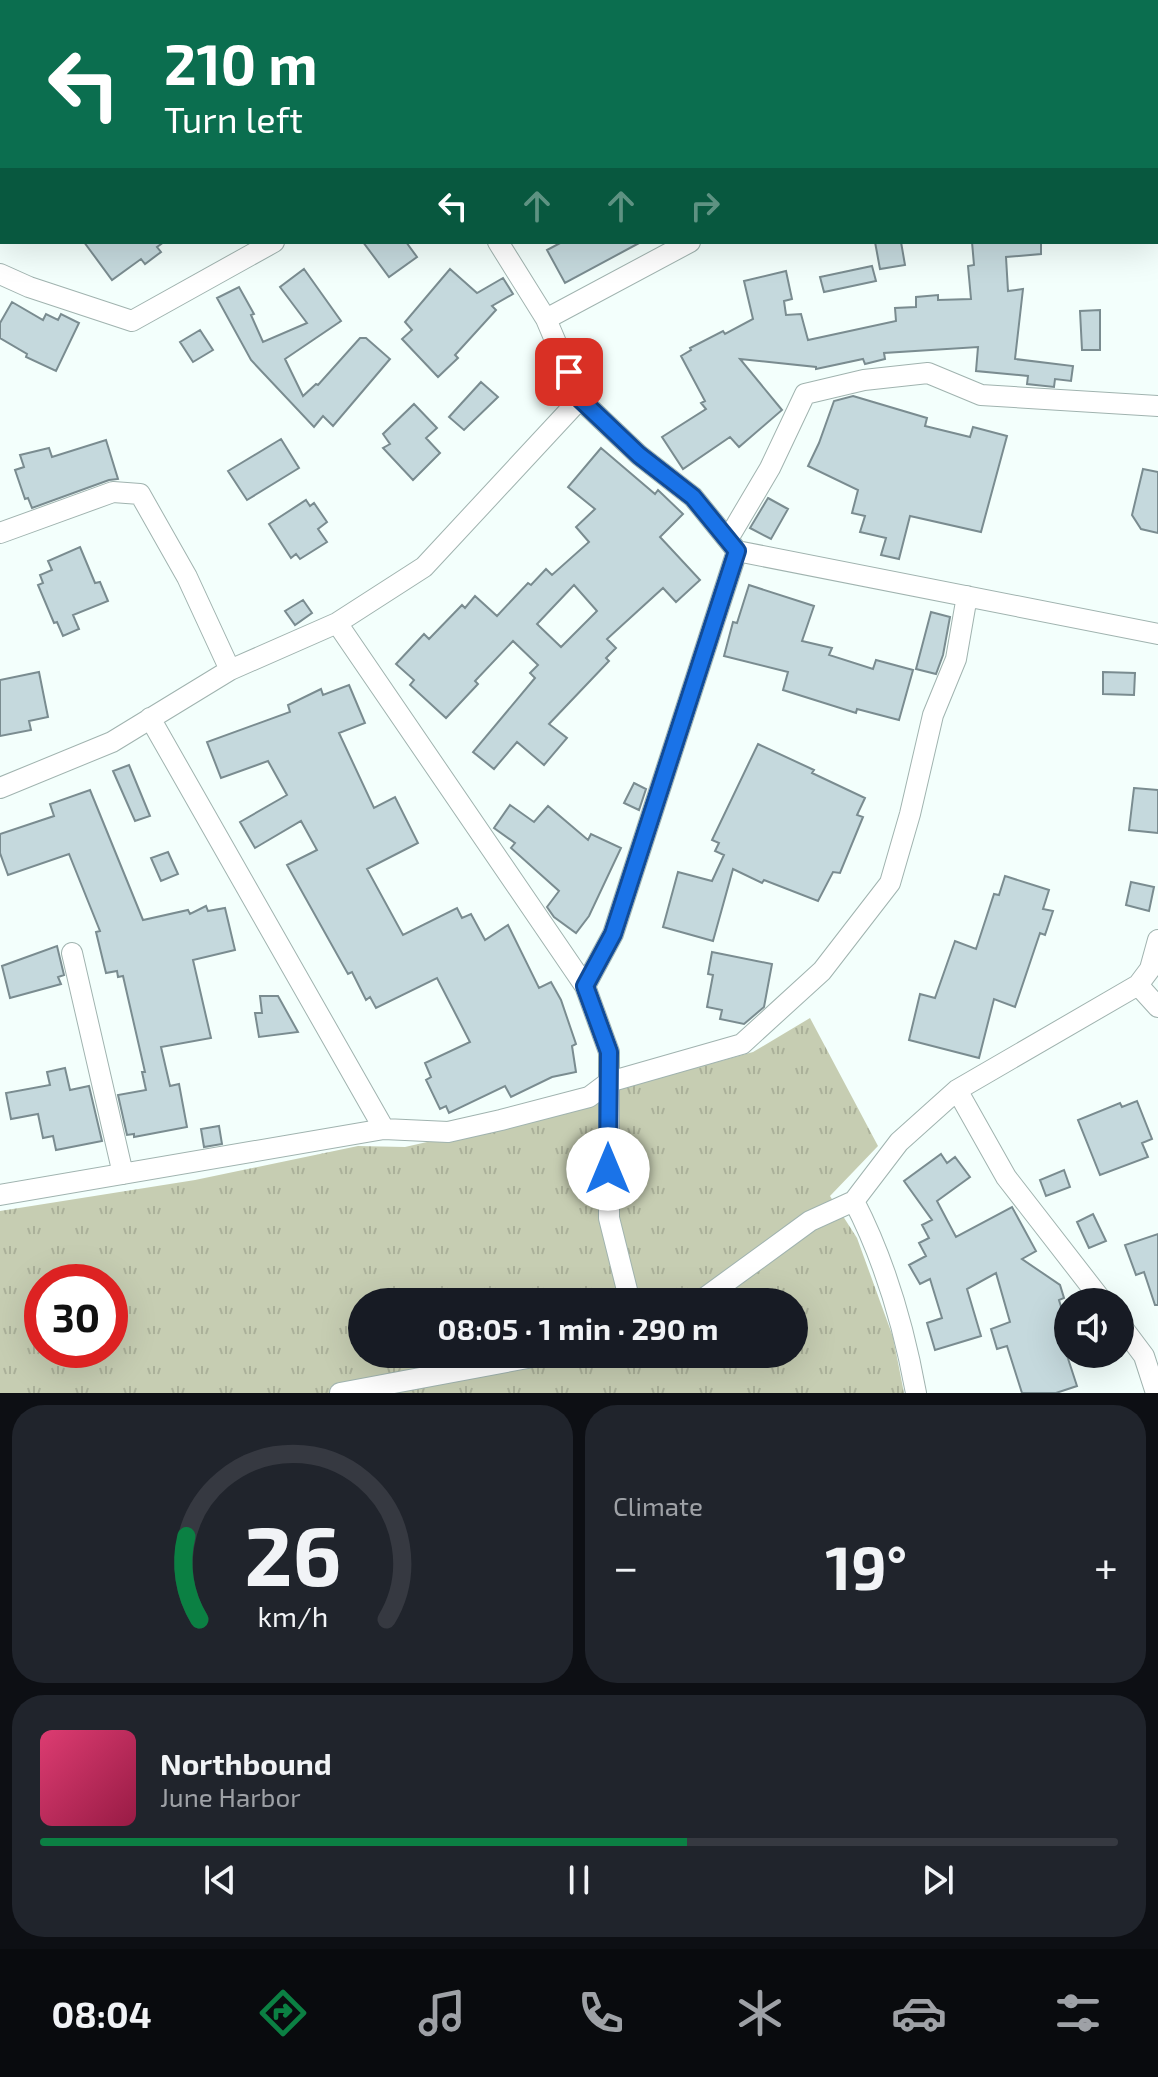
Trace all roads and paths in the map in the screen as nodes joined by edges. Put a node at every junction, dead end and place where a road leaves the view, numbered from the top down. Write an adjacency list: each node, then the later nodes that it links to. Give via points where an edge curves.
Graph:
1 (270, 244): 4 (street, via 132,321)
2 (499, 244): 5 (street)
3 (686, 244): 5 (street)
4 (0, 274)
5 (546, 319): 6 (street)
6 (580, 399): 9 (street, via 693,497); 11 (street, via 424,567)
7 (1158, 406): 9 (street, via 981,395 928,373 805,394)
8 (0, 533): 13 (street, via 113,492 140,494 187,577)
9 (733, 545): 10 (street); 19 (street, via 613,934)
10 (967, 596): 12 (street); 21 (street, via 956,659 933,715 890,883 822,971 742,1044)
11 (337, 623): 13 (street); 19 (street)
12 (1158, 634)
13 (230, 670): 14 (street)
14 (150, 718): 15 (street, via 112,742); 23 (street)
15 (0, 788)
16 (1158, 940): 18 (street, via 1150,969)
17 (72, 953): 24 (street)
18 (1138, 985): 20 (street); 22 (street)
19 (585, 986): 21 (street, via 609,1052)
20 (1158, 1007)
21 (609, 1082): 23 (street, via 589,1097 448,1132); 27 (street, via 609,1218)
22 (957, 1090): 26 (street, via 899,1142); 29 (street, via 1006,1177)
23 (384, 1129): 24 (street)
24 (123, 1174): 25 (street)
25 (0, 1195)
26 (854, 1201): 28 (street, via 810,1221); 33 (street, via 886,1277)
27 (626, 1288)
28 (718, 1288)
29 (1092, 1288)
30 (1134, 1343): 34 (street)
31 (474, 1368): 32 (street)
32 (340, 1393)
33 (916, 1393)
34 (1156, 1393)

